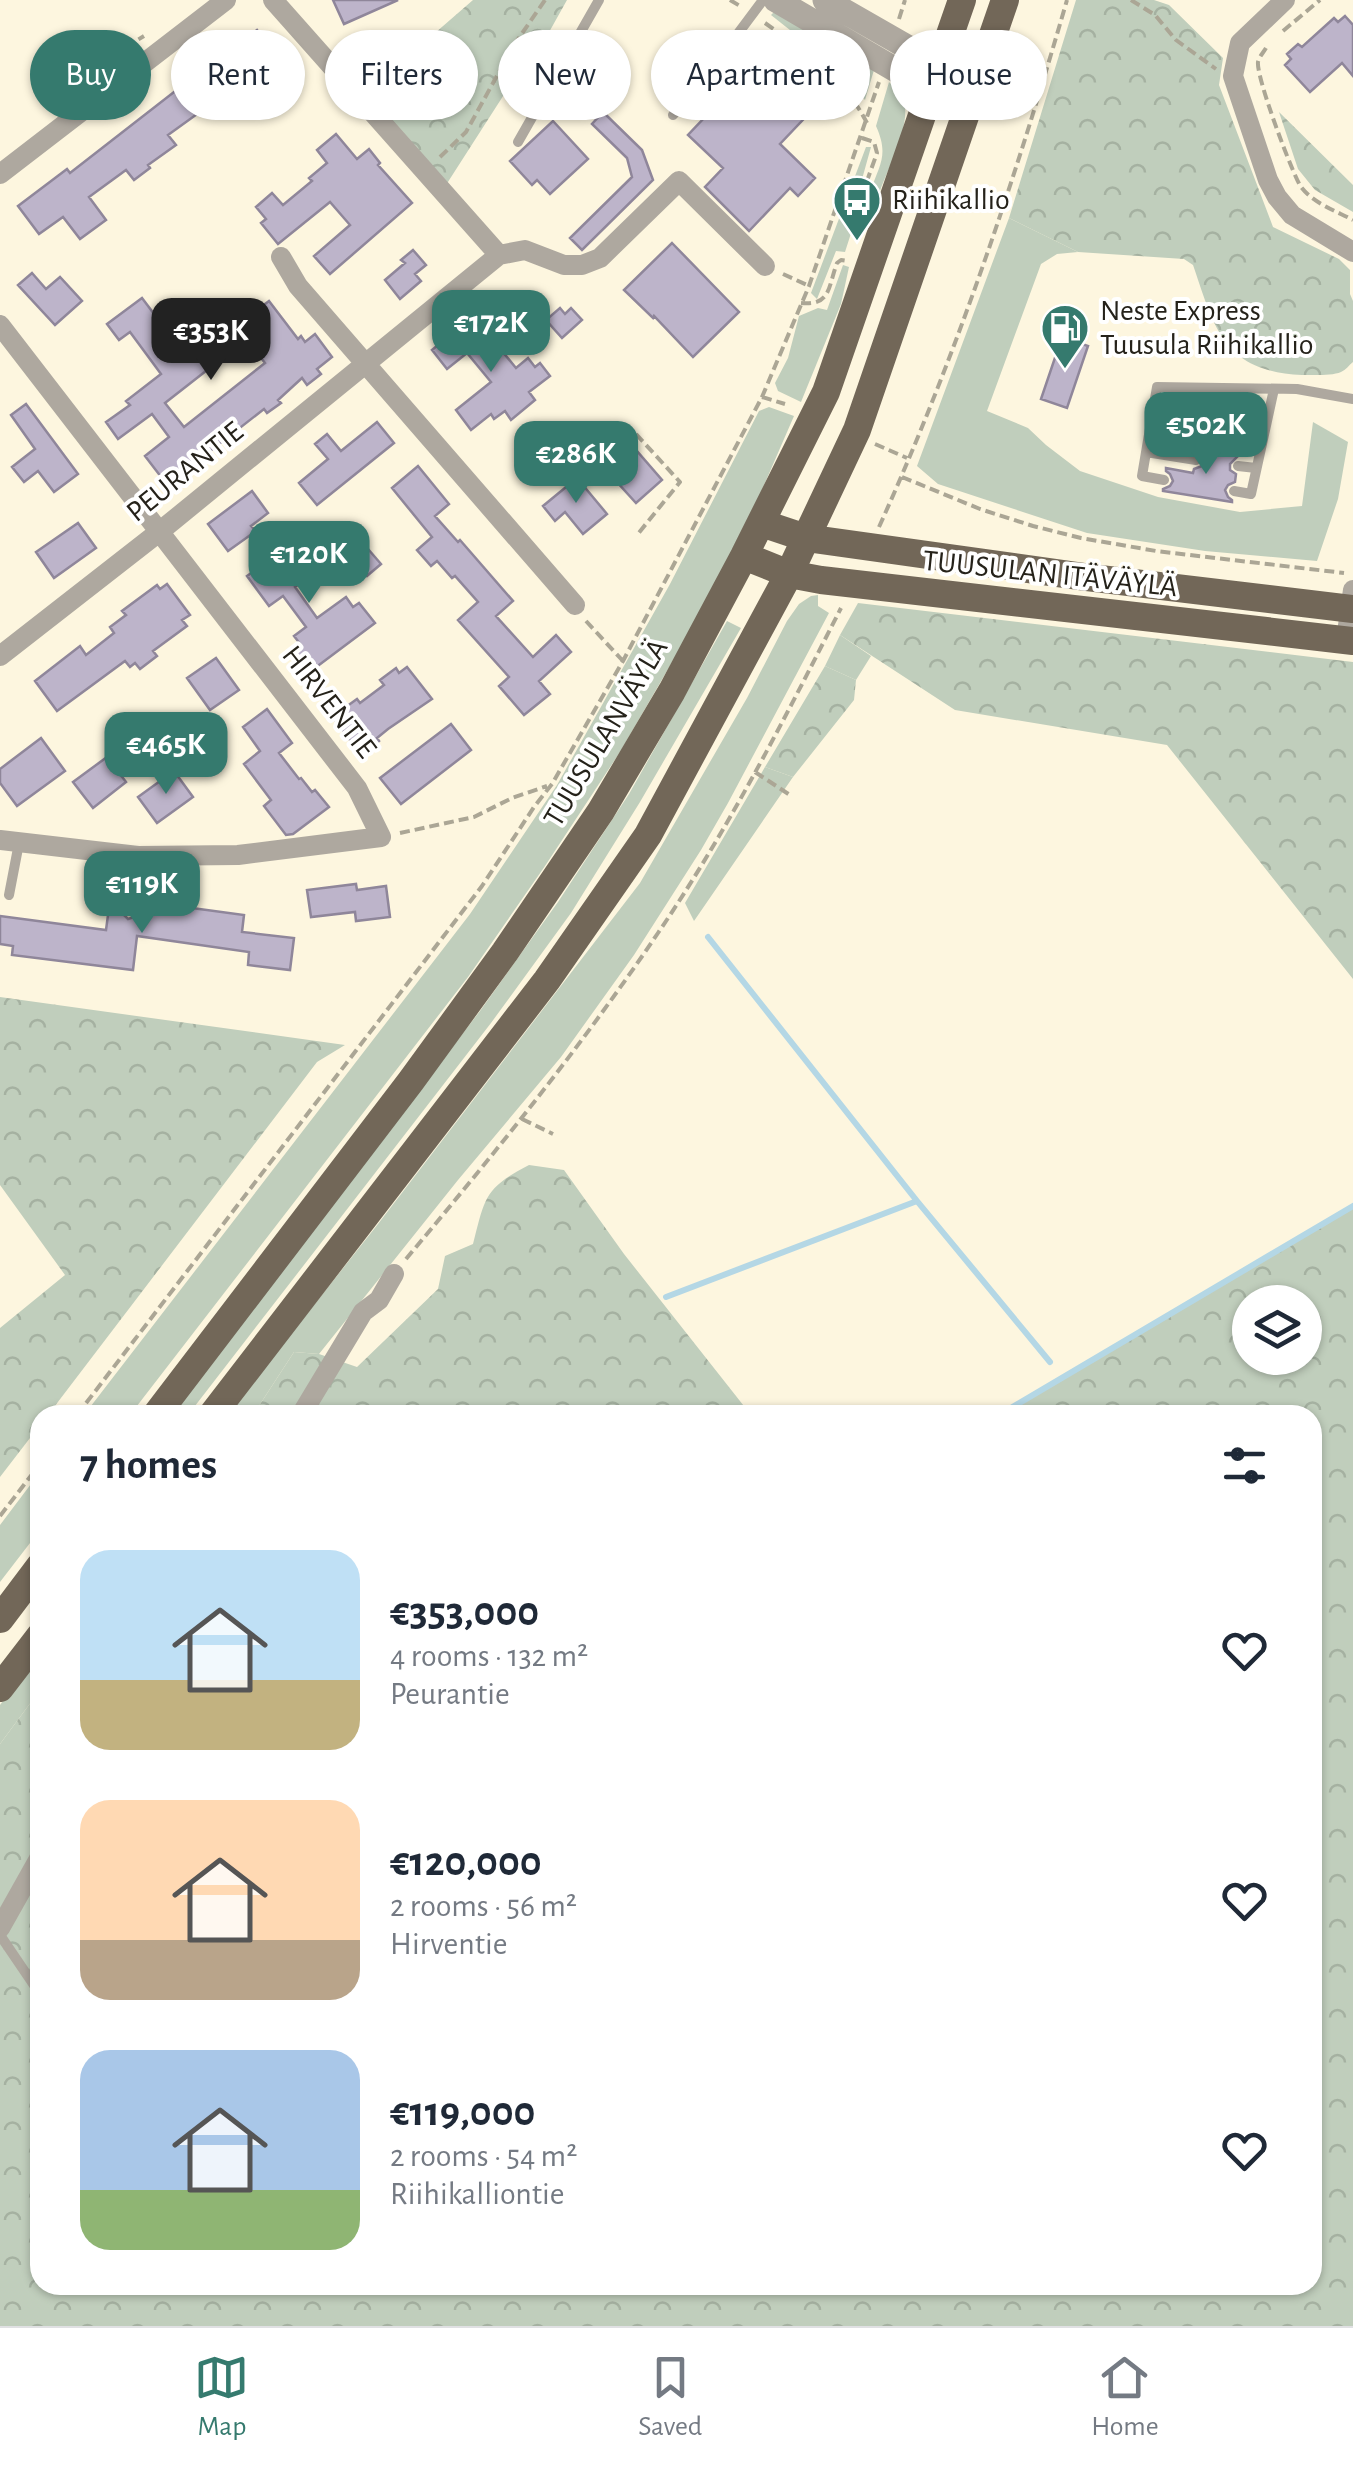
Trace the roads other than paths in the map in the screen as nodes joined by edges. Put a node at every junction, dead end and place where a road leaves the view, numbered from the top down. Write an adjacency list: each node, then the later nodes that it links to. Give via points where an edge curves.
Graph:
1 (226, 0): 18 (street)
2 (274, 0): 20 (street)
3 (599, 0): 17 (lane)
4 (763, 0): 10 (lane)
5 (776, 0): 14 (street)
6 (825, 0): 13 (street)
7 (962, 0): 11 (main road, TUUSULANVÄYLÄ)
8 (1005, 0): 12 (main road)
9 (1285, 0): 19 (street, via 1240,42 1233,76 1277,197 1292,216)
10 (741, 30)
11 (952, 30)
12 (995, 30)
13 (890, 46)
14 (890, 56)
15 (922, 120): 33 (main road, TUUSULANVÄYLÄ, via 826,392)
16 (965, 120): 35 (main road, via 856,430)
17 (518, 142)
18 (0, 174)
19 (1353, 252)
20 (499, 256): 22 (street, via 525,250 564,265 600,258 678,181); 24 (street, PEURANTIE)
21 (281, 257): 24 (street)
22 (766, 266)
23 (0, 325): 34 (street, HIRVENTIE)
24 (366, 365): 34 (street, PEURANTIE); 39 (street)
25 (1274, 389): 26 (lane); 27 (lane, via 1157,388); 30 (lane)
26 (1353, 400)
27 (1146, 452): 28 (lane); 31 (lane, via 1142,476)
28 (1196, 460)
29 (1238, 466): 30 (lane)
30 (1256, 468): 32 (lane, via 1251,494)
31 (1164, 480)
32 (1234, 491)
33 (761, 523): 35 (main road, TUUSULAN ITÄVÄYLÄ); 36 (main road, TUUSULANVÄYLÄ)
34 (159, 532): 41 (street, PEURANTIE); 43 (street, HIRVENTIE, via 358,788 381,837 238,855)
35 (806, 538): 37 (main road); 38 (main road, TUUSULAN ITÄVÄYLÄ, via 1085,578)
36 (744, 556): 37 (main road, TUUSULAN ITÄVÄYLÄ); 47 (main road, TUUSULANVÄYLÄ, via 611,794 505,952)
37 (789, 574): 40 (main road, TUUSULAN ITÄVÄYLÄ); 48 (main road, via 648,835 547,980)
38 (1352, 603): 40 (street)
39 (574, 605)
40 (1350, 640)
41 (0, 656)
42 (10, 841): 43 (street); 44 (lane)
43 (138, 856): 45 (lane)
44 (8, 895)
45 (130, 911)
46 (394, 1274): 49 (street)
47 (164, 1405)
48 (220, 1405)
49 (307, 1405)
50 (30, 1579): 51 (main road)
51 (0, 1619)
52 (30, 1649): 53 (main road)
53 (0, 1688)
54 (30, 1876): 55 (street)
55 (0, 1931): 56 (lane)
56 (30, 1978)

